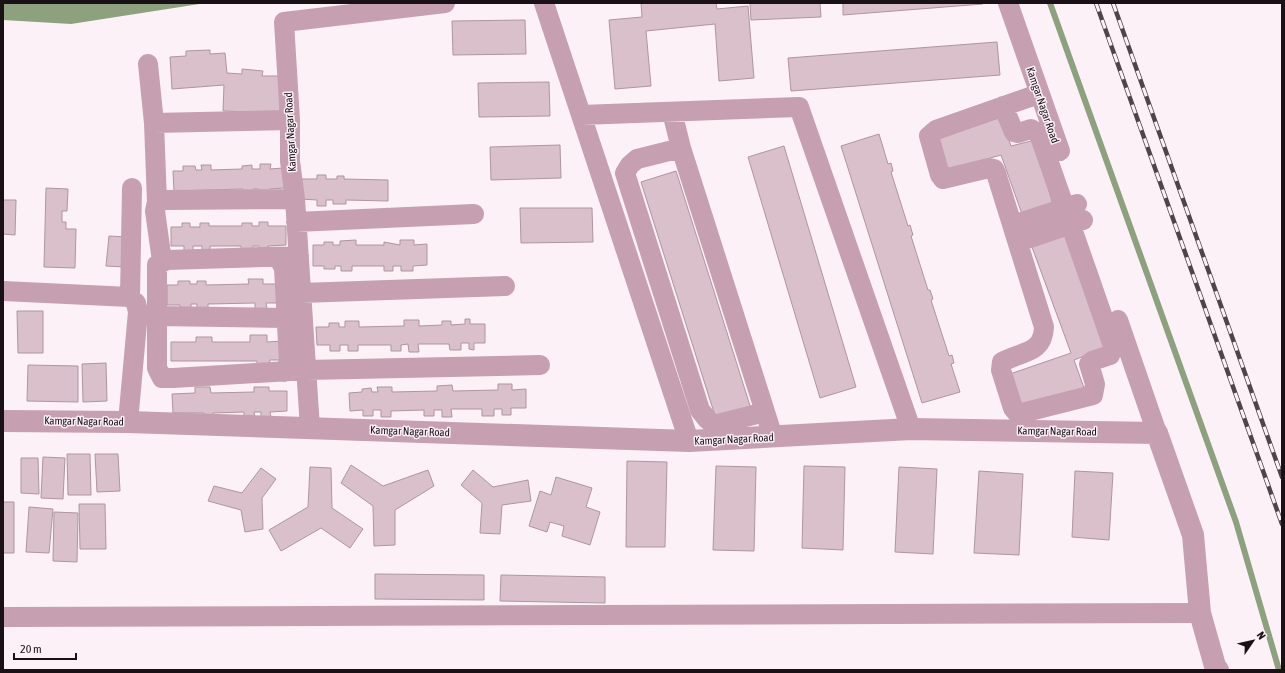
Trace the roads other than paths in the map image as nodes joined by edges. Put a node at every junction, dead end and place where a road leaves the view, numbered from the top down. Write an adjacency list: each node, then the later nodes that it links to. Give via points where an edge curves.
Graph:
1 (445, 3): 9 (street, Kamgar Nagar Road, via 284,22)
2 (544, 3): 8 (street)
3 (1008, 3): 5 (street, Kamgar Nagar Road)
4 (148, 64): 10 (street)
5 (1040, 94): 6 (street); 12 (street, Kamgar Nagar Road)
6 (1003, 106): 12 (street, via 1014,132 1031,129 1039,134); 19 (street, via 936,130 929,136 943,179 994,169)
7 (672, 112): 8 (street); 11 (street); 38 (street, via 799,107)
8 (581, 116): 42 (street)
9 (290, 120): 10 (street); 14 (street, Kamgar Nagar Road, via 290,161)
10 (154, 123): 15 (street)
11 (681, 148): 34 (street); 34 (street, via 637,159 625,173 700,410 714,425)
12 (1057, 164): 17 (street, Kamgar Nagar Road)
13 (132, 188): 26 (street)
14 (295, 199): 15 (street); 18 (street, Kamgar Nagar Road)
15 (157, 202): 22 (street, via 155,211)
16 (474, 214): 18 (street)
17 (1074, 214): 19 (street); 29 (street, Kamgar Nagar Road)
18 (296, 222): 20 (street, Kamgar Nagar Road)
19 (1015, 234): 33 (street, via 1044,327 1044,336 1034,349 1002,362 1001,370 1013,408 1017,413)
20 (299, 256): 21 (street); 25 (street, Kamgar Nagar Road)
21 (278, 257): 22 (street); 28 (street, via 284,268)
22 (162, 261): 27 (street, via 156,265)
23 (505, 286): 25 (street)
24 (3, 291): 26 (street)
25 (301, 293): 31 (street, Kamgar Nagar Road)
26 (130, 297): 36 (street, via 136,303 138,312)
27 (158, 316): 28 (street); 32 (street, via 157,368 162,378)
28 (285, 318): 32 (street, via 289,362)
29 (1111, 320): 33 (street, via 1113,350 1110,355 1090,364 1095,384 1093,395); 40 (street, Kamgar Nagar Road)
30 (540, 365): 31 (street)
31 (306, 370): 32 (street); 37 (street, Kamgar Nagar Road)
32 (284, 372)
33 (1061, 404): 39 (street)
34 (766, 412): 41 (street)
35 (3, 420): 36 (street, Kamgar Nagar Road)
36 (128, 422): 37 (street, Kamgar Nagar Road)
37 (310, 428): 42 (street, Kamgar Nagar Road)
38 (911, 429): 39 (street, Kamgar Nagar Road); 41 (street, Kamgar Nagar Road)
39 (1068, 432): 40 (street, Kamgar Nagar Road)
40 (1158, 433): 43 (street, Kamgar Nagar Road, via 1193,535)
41 (773, 437): 42 (street, Kamgar Nagar Road)
42 (689, 441)
43 (1200, 613): 44 (street); 45 (street, Kamgar Nagar Road)
44 (3, 616)
45 (1216, 668)

